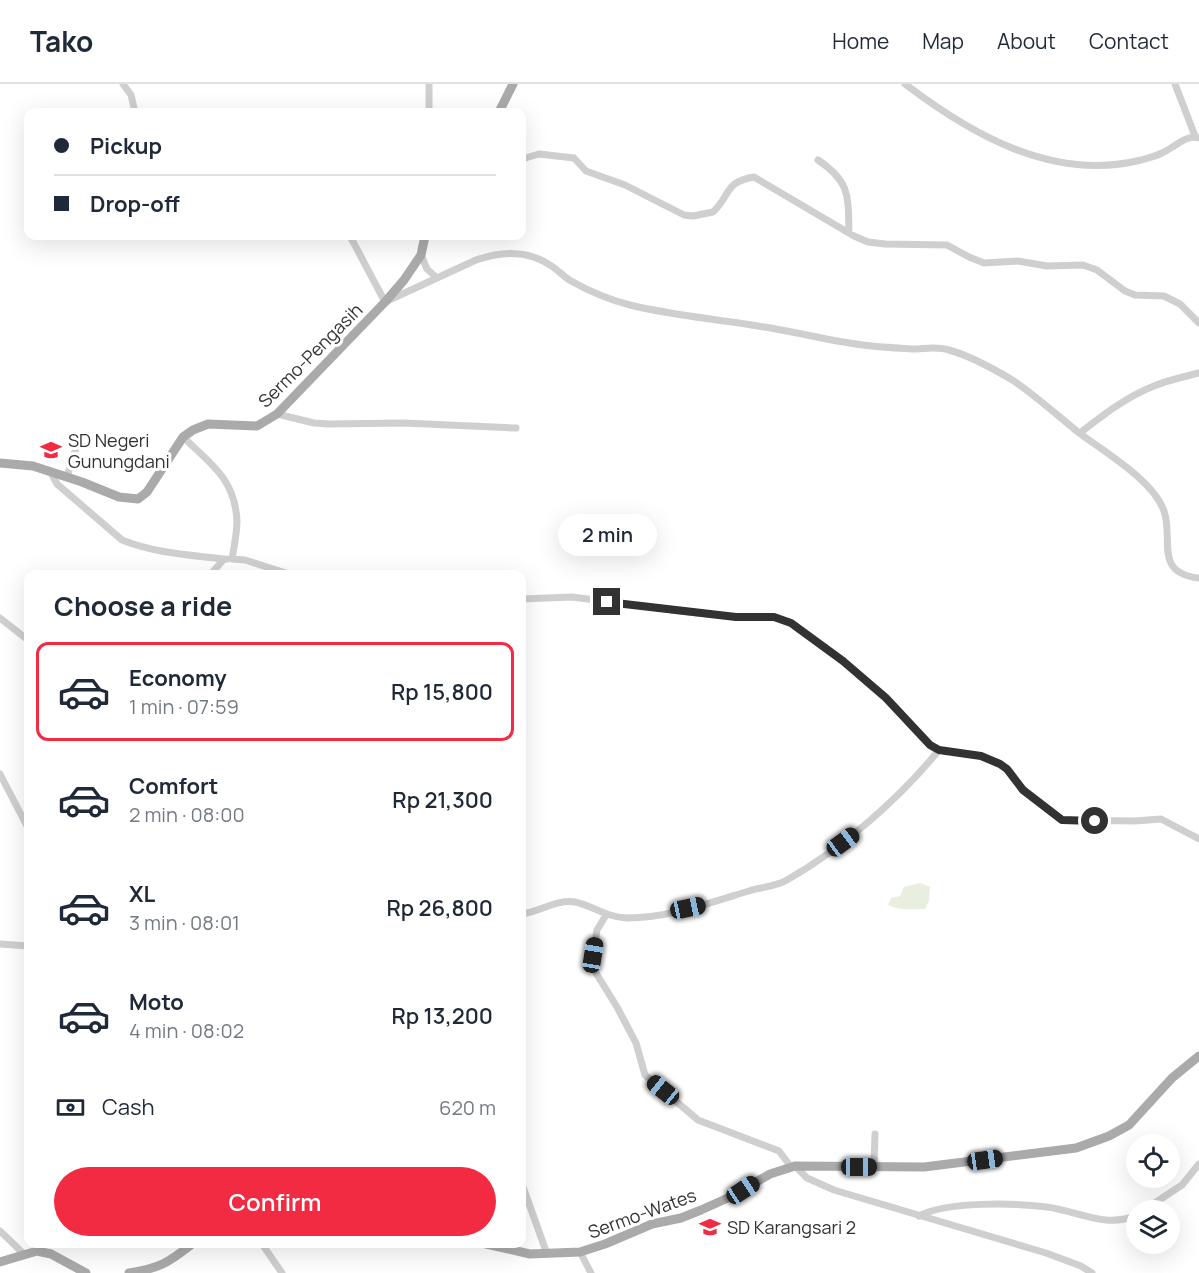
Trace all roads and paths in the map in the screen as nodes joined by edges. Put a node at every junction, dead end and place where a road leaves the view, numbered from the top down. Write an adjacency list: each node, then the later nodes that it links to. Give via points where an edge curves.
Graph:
1 (123, 84): 6 (street)
2 (429, 84): 7 (street)
3 (513, 84): 8 (main road)
4 (905, 84): 9 (street, via 987,138 1068,164 1131,163 1161,154 1188,137)
5 (1175, 84): 9 (street)
6 (134, 108)
7 (429, 108)
8 (501, 108)
9 (1197, 137)
10 (526, 158): 12 (street, via 538,154 574,158 586,171 693,216 713,212 738,181 754,177)
11 (818, 160): 12 (street, via 843,181)
12 (849, 233): 18 (street, via 868,242 947,245 984,263 1083,265 1135,295 1164,296 1180,304)
13 (352, 240): 17 (street)
14 (424, 240): 15 (main road, Sermo-Pengasih)
15 (421, 255): 16 (street); 17 (main road, Sermo-Pengasih)
16 (437, 278): 17 (street); 22 (street, via 490,255 522,254 553,267 597,294 629,305 861,345 948,349 1014,382)
17 (385, 302): 20 (main road, Sermo-Pengasih)
18 (1199, 323)
19 (1199, 373): 22 (street, via 1156,385 1128,399)
20 (277, 414): 21 (street, via 329,424); 23 (main road, Sermo-Pengasih, via 256,426 208,424)
21 (516, 428)
22 (1080, 433): 31 (street, via 1132,471 1151,492 1164,513 1169,561 1180,572)
23 (183, 437): 27 (main road, via 147,492 138,499 119,497); 28 (street, via 219,471 230,489 237,521)
24 (77, 445): 27 (street)
25 (0, 463): 26 (main road)
26 (50, 471): 27 (main road); 28 (street, via 57,484 122,540 158,550)
27 (66, 477)
28 (228, 559): 29 (street); 30 (street)
29 (216, 570)
30 (276, 570)
31 (1199, 578)
32 (526, 599): 35 (street, via 572,597 736,617 774,617 791,623 843,661)
33 (0, 618): 34 (street)
34 (24, 637)
35 (939, 750): 38 (street, via 981,756 1000,764 1023,790 1062,820 1161,819); 40 (street, via 919,774 856,832 785,882 659,915)
36 (0, 774): 37 (street)
37 (24, 820)
38 (1199, 839)
39 (526, 913): 40 (street, via 574,902)
40 (606, 915): 46 (street, via 597,930 593,955 596,973 636,1043 645,1075 698,1119 779,1151)
41 (0, 944): 42 (street)
42 (24, 946)
43 (1199, 1056): 47 (main road, Sermo-Wates, via 1172,1078 1129,1125 1076,1148 940,1166)
44 (874, 1134): 47 (street)
45 (1199, 1164): 49 (street, via 1182,1185)
46 (793, 1166): 47 (main road, Sermo-Wates); 50 (street, via 807,1178 834,1190); 56 (main road, Sermo-Wates, via 701,1210)
47 (874, 1167)
48 (526, 1195): 58 (street)
49 (1159, 1200)
50 (919, 1216): 51 (street, via 930,1210 1016,1204 1110,1221); 64 (street, via 1046,1253)
51 (1126, 1219)
52 (0, 1231): 57 (street)
53 (187, 1248): 61 (main road, via 154,1269)
54 (265, 1248): 62 (street)
55 (502, 1248): 58 (main road, Sermo-Wates)
56 (580, 1252): 58 (main road, Sermo-Wates); 63 (street)
57 (25, 1254): 59 (main road); 60 (main road, via 51,1254)
58 (547, 1254)
59 (0, 1262)
60 (86, 1273)
61 (129, 1273)
62 (282, 1273)
63 (591, 1273)
64 (1092, 1273)

